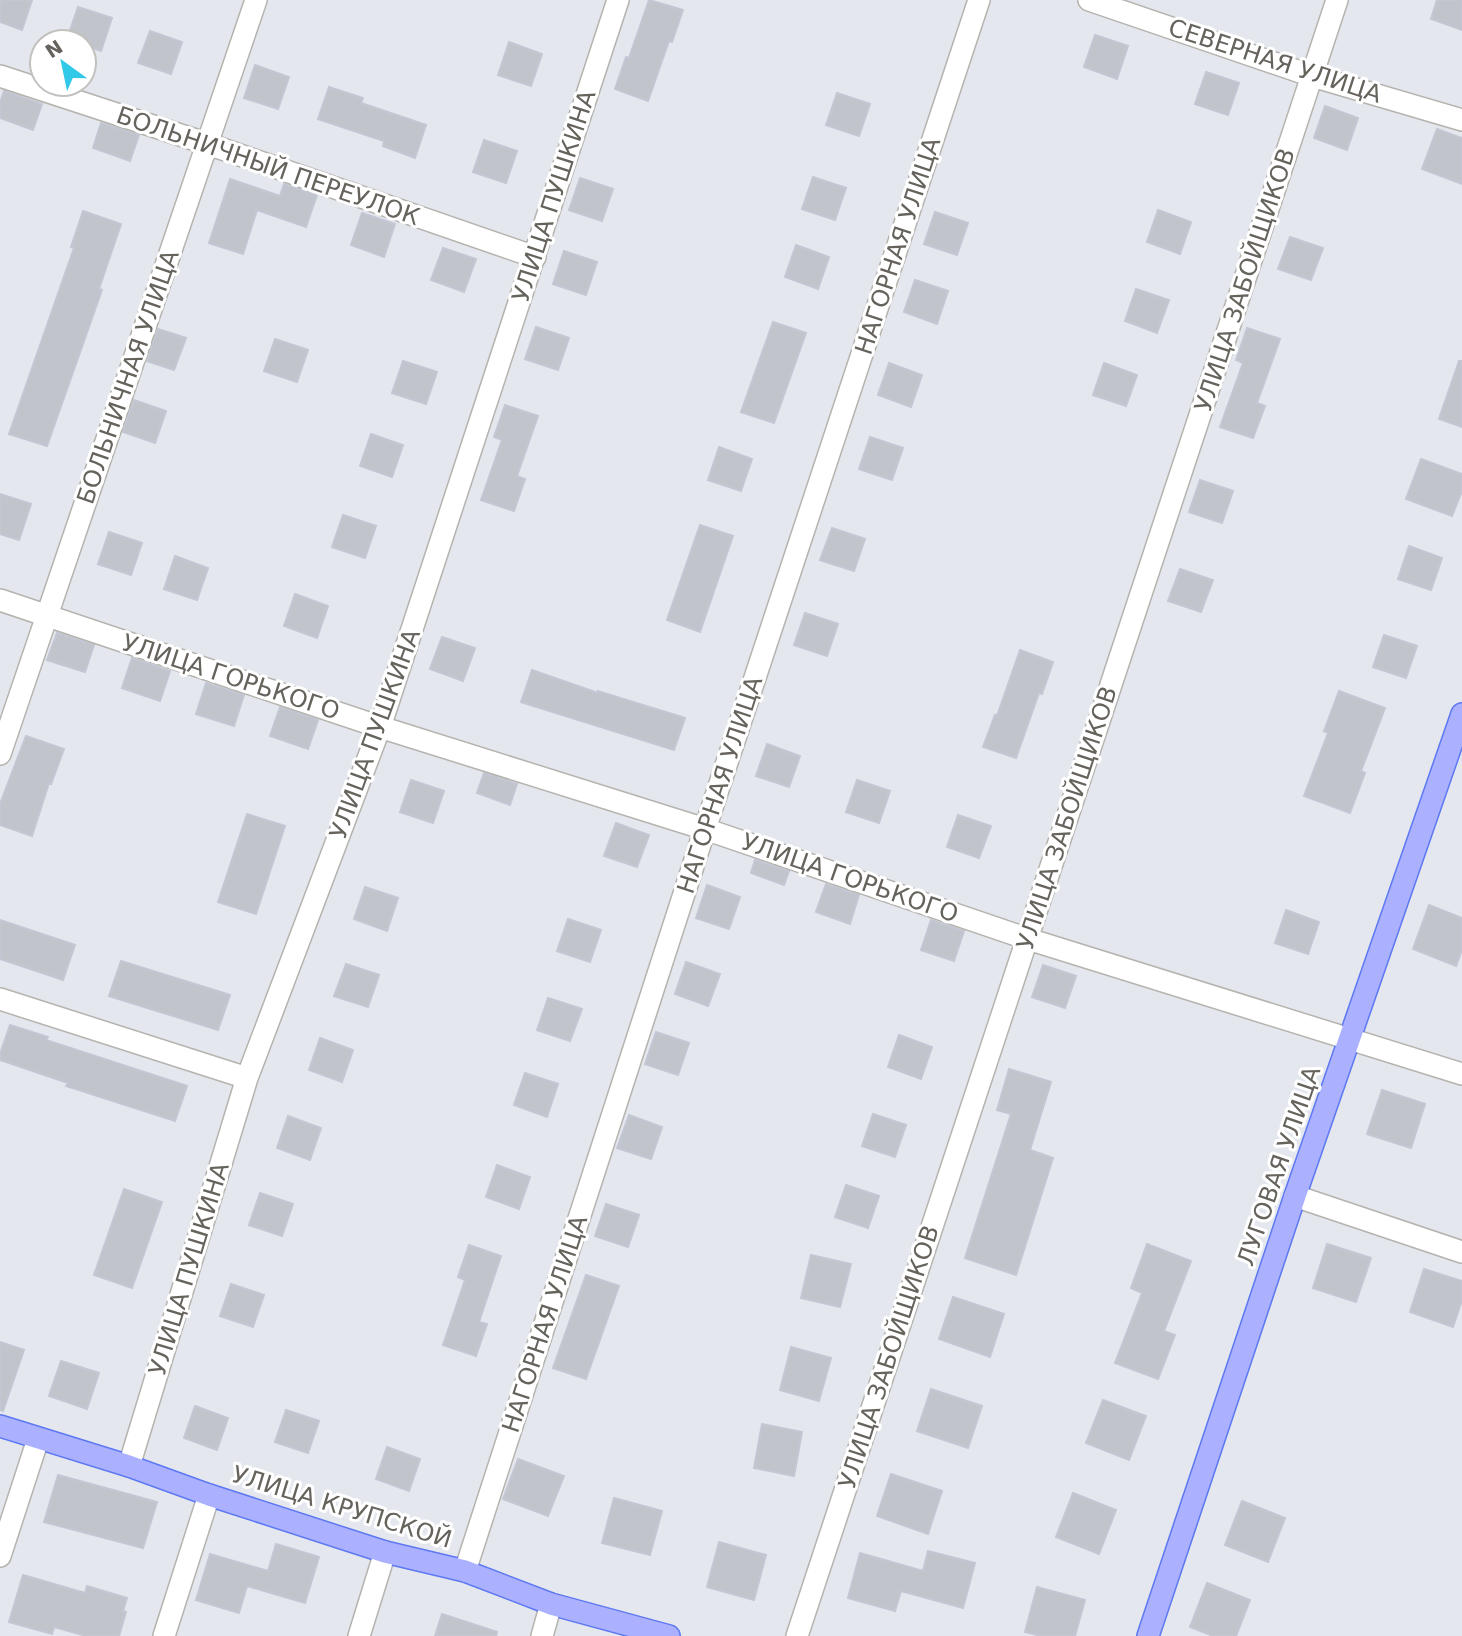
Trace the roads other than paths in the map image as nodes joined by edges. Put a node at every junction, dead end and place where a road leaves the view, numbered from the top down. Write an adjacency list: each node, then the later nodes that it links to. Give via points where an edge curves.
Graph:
1 (256, 0): 9 (street, БОЛЬНИЧНАЯ УЛИЦА)
2 (618, 0): 10 (street, УЛИЦА ПУШКИНА)
3 (979, 0): 16 (street, НАГОРНАЯ УЛИЦА)
4 (1089, 0): 7 (street, СЕВЕРНАЯ УЛИЦА)
5 (1337, 0): 7 (street, УЛИЦА ЗАБОЙЩИКОВ)
6 (0, 76): 9 (street, БОЛЬНИЧНЫЙ ПЕРЕУЛОК)
7 (1312, 76): 8 (street, СЕВЕРНАЯ УЛИЦА); 17 (street, УЛИЦА ЗАБОЙЩИКОВ)
8 (1462, 120)
9 (208, 144): 10 (street, БОЛЬНИЧНЫЙ ПЕРЕУЛОК); 12 (street, БОЛЬНИЧНАЯ УЛИЦА)
10 (535, 257): 14 (street, УЛИЦА ПУШКИНА)
11 (0, 600): 12 (street, УЛИЦА ГОРЬКОГО)
12 (47, 616): 14 (street, УЛИЦА ГОРЬКОГО); 15 (street, БОЛЬНИЧНАЯ УЛИЦА)
13 (1462, 714): 19 (main road, ЛУГОВАЯ УЛИЦА)
14 (380, 727): 16 (street, УЛИЦА ГОРЬКОГО); 21 (street, УЛИЦА ПУШКИНА)
15 (0, 754)
16 (705, 829): 17 (street, УЛИЦА ГОРЬКОГО); 30 (street, НАГОРНАЯ УЛИЦА)
17 (1028, 939): 19 (street, УЛИЦА ГОРЬКОГО); 36 (street, УЛИЦА ЗАБОЙЩИКОВ)
18 (0, 999): 21 (street)
19 (1350, 1040): 20 (street, УЛИЦА ГОРЬКОГО); 22 (main road, ЛУГОВАЯ УЛИЦА)
20 (1462, 1074)
21 (247, 1078): 26 (street, УЛИЦА ПУШКИНА)
22 (1295, 1196): 23 (street); 37 (main road, ЛУГОВАЯ УЛИЦА)
23 (1462, 1252)
24 (0, 1426): 25 (main road, УЛИЦА КРУПСКОЙ)
25 (38, 1439): 26 (main road, УЛИЦА КРУПСКОЙ); 29 (street)
26 (129, 1466): 27 (main road, УЛИЦА КРУПСКОЙ)
27 (209, 1495): 28 (main road, УЛИЦА КРУПСКОЙ); 32 (street)
28 (385, 1552): 30 (main road, УЛИЦА КРУПСКОЙ); 33 (street)
29 (0, 1556)
30 (466, 1571): 31 (main road, УЛИЦА КРУПСКОЙ)
31 (551, 1604): 34 (street); 35 (main road, УЛИЦА КРУПСКОЙ)
32 (164, 1636)
33 (359, 1636)
34 (542, 1636)
35 (669, 1636)
36 (797, 1636)
37 (1148, 1636)

